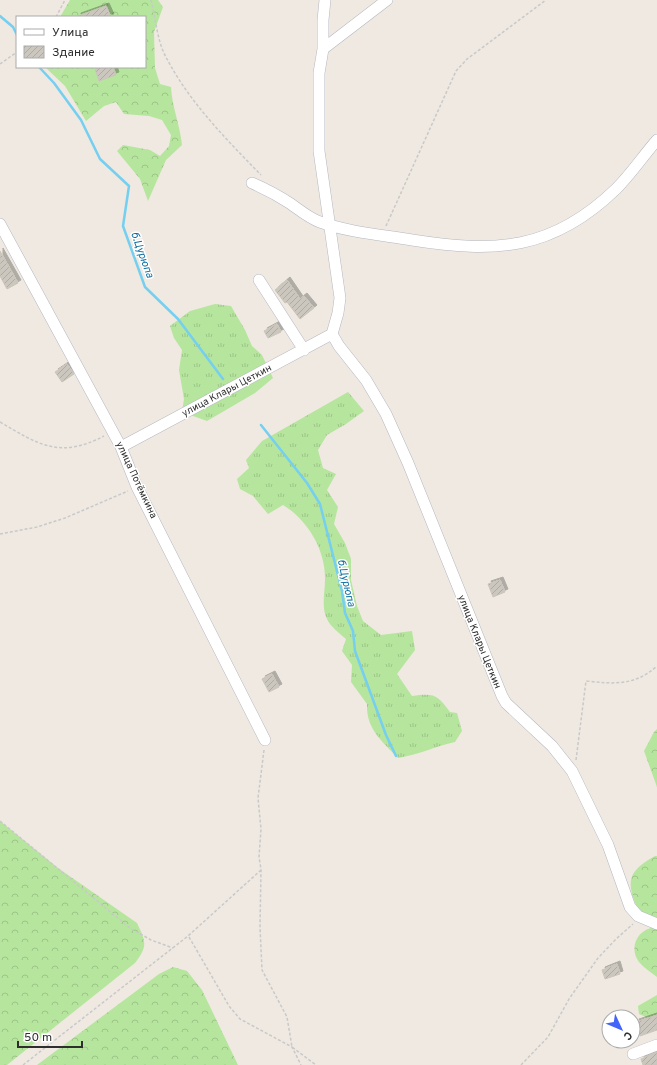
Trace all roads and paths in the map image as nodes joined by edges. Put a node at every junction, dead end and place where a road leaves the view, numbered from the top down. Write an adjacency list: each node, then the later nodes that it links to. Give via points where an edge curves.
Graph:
1 (65, 0): 6 (path)
2 (151, 0): 12 (path, via 166,59 188,93 233,147 264,179)
3 (325, 0): 7 (street)
4 (387, 0): 7 (street)
5 (546, 0): 15 (path, via 467,59 456,71)
6 (57, 16)
7 (323, 49): 14 (street, via 319,73 320,151)
8 (16, 53): 9 (path)
9 (0, 64)
10 (657, 140): 15 (street, via 617,188 599,204 567,225 531,241 514,245 479,247)
11 (252, 183): 12 (street)
12 (272, 192): 14 (street, via 310,217)
13 (0, 224): 20 (street, улица Потёмкина)
14 (328, 225): 15 (street); 17 (street, via 340,298)
15 (382, 235)
16 (259, 280): 18 (street)
17 (332, 334): 18 (street, улица Клары Цеткин); 26 (street, улица Клары Цеткин, via 338,346 366,380 386,414 502,696 506,703 563,756)
18 (304, 350): 21 (street, улица Клары Цеткин)
19 (0, 422): 20 (path, via 33,441 65,449 77,448)
20 (113, 432): 21 (street, улица Потёмкина)
21 (122, 447): 22 (street, улица Потёмкина)
22 (138, 487): 23 (path, via 65,518 37,527); 25 (street, улица Потёмкина)
23 (0, 534)
24 (657, 666): 26 (path, via 646,676 628,682 586,681 576,761)
25 (265, 740): 28 (path, via 258,798)
26 (572, 771): 29 (street, улица Клары Цеткин, via 608,845 630,907)
27 (0, 821): 32 (path, via 130,928 151,940)
28 (261, 869): 31 (path); 34 (path, via 262,970 287,1017)
29 (640, 917): 30 (street); 39 (path, via 598,958 576,988 548,1037)
30 (657, 924)
31 (188, 936): 32 (path); 34 (path, via 229,1006 240,1019)
32 (173, 948): 36 (path)
33 (657, 1045): 35 (street)
34 (292, 1047): 37 (path); 38 (path)
35 (633, 1054)
36 (23, 1065)
37 (301, 1065)
38 (316, 1065)
39 (521, 1065)

